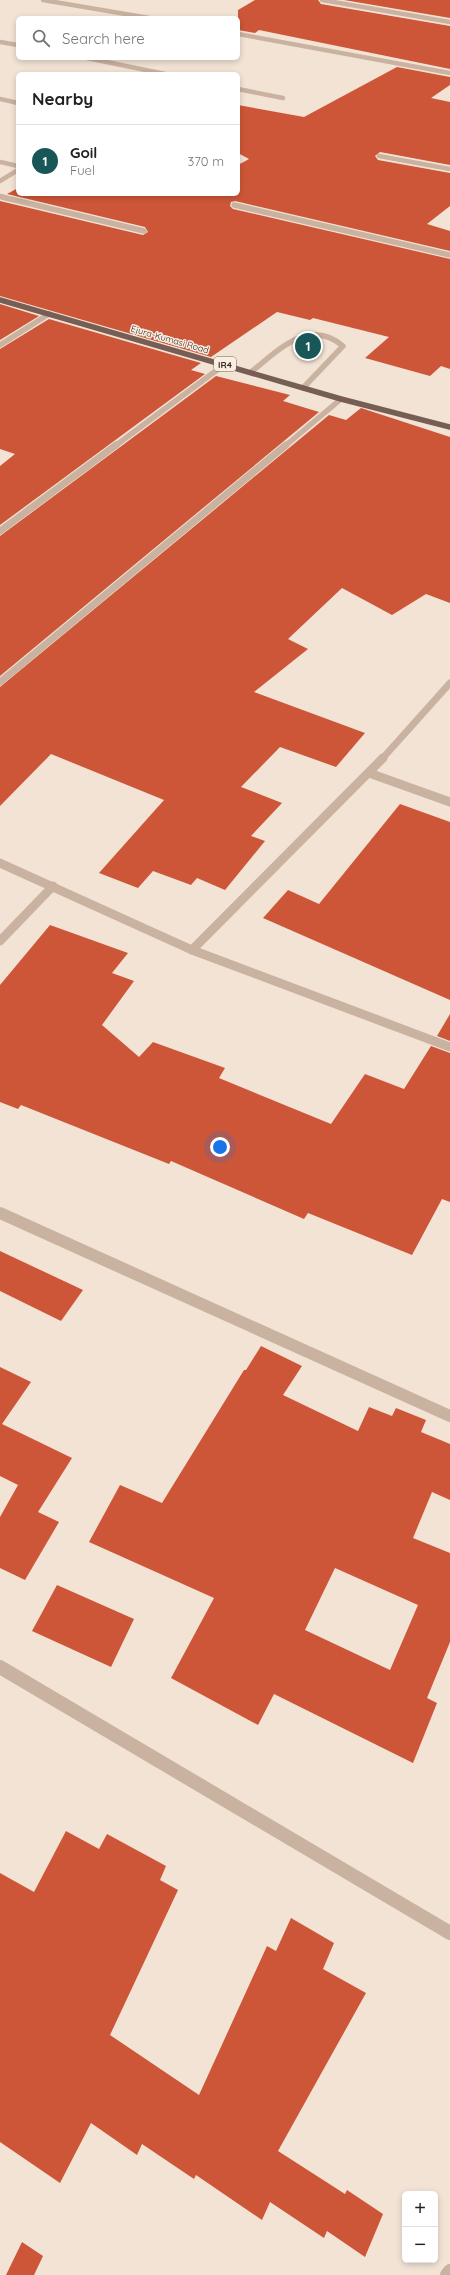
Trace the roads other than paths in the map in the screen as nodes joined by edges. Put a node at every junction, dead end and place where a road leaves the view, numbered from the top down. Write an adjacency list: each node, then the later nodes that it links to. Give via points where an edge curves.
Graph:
1 (44, 0): 3 (street)
2 (322, 0): 6 (street)
3 (114, 12): 4 (street); 5 (street)
4 (108, 15)
5 (137, 16)
6 (450, 22)
7 (240, 34): 12 (street)
8 (0, 42): 9 (street)
9 (16, 45)
10 (97, 60): 11 (street)
11 (155, 72)
12 (450, 73)
13 (240, 89): 14 (street)
14 (283, 98)
15 (0, 99): 16 (street)
16 (16, 103)
17 (379, 156): 20 (street)
18 (0, 162): 19 (street)
19 (16, 166)
20 (450, 169)
21 (16, 171): 22 (street)
22 (0, 181)
23 (0, 196): 25 (street)
24 (234, 205): 26 (street)
25 (144, 231)
26 (450, 255)
27 (0, 300): 28 (main road, Ejura-Kumasi Road / IR4)
28 (49, 314): 29 (street); 30 (main road, Ejura-Kumasi Road / IR4)
29 (0, 345)
30 (225, 364): 31 (main road, Ejura-Kumasi Road / IR4); 35 (street)
31 (251, 372): 32 (main road, Ejura-Kumasi Road / IR4); 32 (street, via 293,339 305,334 323,334 338,340 343,346 339,352)
32 (302, 388): 33 (main road, Ejura-Kumasi Road / IR4)
33 (342, 399): 34 (main road, Ejura-Kumasi Road / IR4); 36 (street)
34 (450, 427)
35 (0, 531)
36 (0, 682)
37 (450, 684): 38 (street)
38 (369, 773): 39 (street); 43 (street)
39 (450, 802)
40 (0, 863): 41 (street)
41 (53, 886): 42 (street); 43 (street)
42 (0, 941)
43 (192, 950): 44 (street)
44 (450, 1047)
45 (0, 1213): 46 (street)
46 (450, 1416)
47 (0, 1667): 48 (street)
48 (450, 1932)
49 (450, 2271): 50 (street)
50 (447, 2275)

